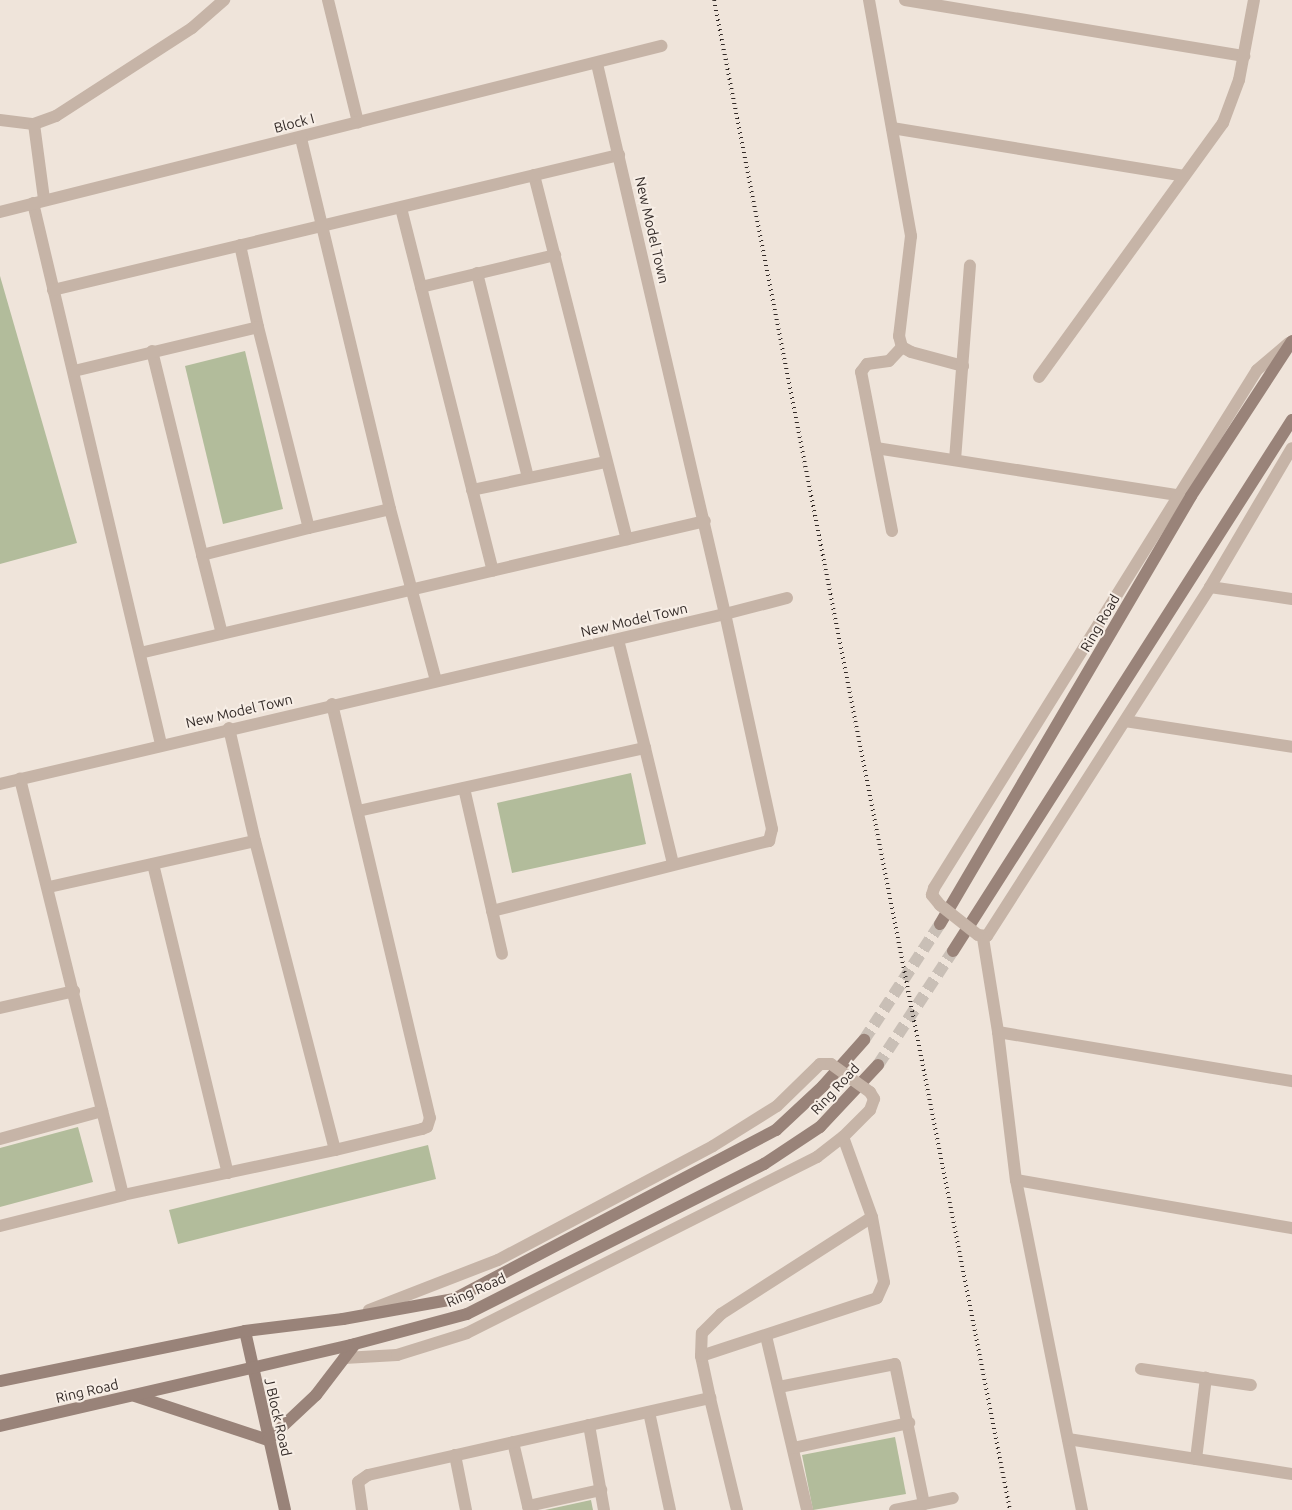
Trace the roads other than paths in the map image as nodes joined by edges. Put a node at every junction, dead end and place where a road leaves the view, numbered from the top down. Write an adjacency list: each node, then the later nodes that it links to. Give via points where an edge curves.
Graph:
1 (224, 0): 12 (street, via 192,28 56,116)
2 (328, 0): 11 (street)
3 (869, 0): 13 (street)
4 (904, 0): 6 (street)
5 (1254, 0): 8 (street)
6 (962, 4): 8 (street)
7 (661, 46): 9 (street, Block I)
8 (1244, 56): 17 (street, via 1233,103 1223,123)
9 (597, 64): 11 (street, Block I); 15 (street, New Model Town)
10 (0, 120): 12 (street)
11 (358, 122): 14 (street, Block I)
12 (34, 124): 18 (street)
13 (892, 128): 17 (street); 30 (street, via 911,236 898,336)
14 (301, 137): 18 (street, Block I); 21 (street)
15 (620, 155): 16 (street); 44 (street, New Model Town)
16 (534, 175): 19 (street); 23 (street)
17 (1184, 176): 34 (street)
18 (38, 201): 20 (street, Block I); 27 (street)
19 (401, 208): 21 (street); 26 (street)
20 (0, 212)
21 (321, 226): 22 (street); 43 (street)
22 (240, 245): 27 (street); 28 (street)
23 (555, 255): 25 (street); 39 (street)
24 (970, 266): 32 (street)
25 (477, 273): 26 (street); 40 (street)
26 (421, 287): 41 (street)
27 (53, 290): 33 (street)
28 (258, 327): 31 (street); 45 (street)
29 (1292, 340): 42 (street, via 1257,370); 74 (street, Ring Road, via 1191,496)
30 (902, 347): 32 (street, via 926,358); 36 (street, via 890,360 862,368)
31 (152, 351): 33 (street); 48 (street)
32 (963, 366): 38 (street)
33 (74, 371): 57 (street)
34 (1039, 377)
35 (1292, 420): 76 (street)
36 (876, 448): 38 (street); 46 (street)
37 (1292, 448): 50 (street)
38 (956, 460): 42 (street)
39 (606, 462): 40 (street); 47 (street)
40 (528, 478): 41 (street)
41 (472, 490): 49 (street)
42 (1177, 496): 75 (street, bridge, via 934,888 932,895 940,905)
43 (390, 509): 45 (street); 51 (street)
44 (705, 521): 47 (street); 54 (street, New Model Town)
45 (309, 528): 48 (street)
46 (892, 531)
47 (627, 539): 49 (street)
48 (202, 555): 55 (street)
49 (492, 571): 51 (street)
50 (1210, 587): 53 (street); 60 (street)
51 (410, 590): 55 (street); 58 (street)
52 (787, 598): 54 (street)
53 (1292, 599)
54 (725, 614): 56 (street, New Model Town); 71 (street, via 771,834 765,843)
55 (222, 634): 57 (street)
56 (618, 640): 58 (street, New Model Town); 64 (street)
57 (140, 653): 62 (street)
58 (436, 681): 59 (street, New Model Town)
59 (332, 704): 61 (street, New Model Town); 68 (street)
60 (1125, 721): 63 (street); 75 (street, via 987,936)
61 (229, 728): 62 (street, New Model Town); 69 (street)
62 (161, 744): 65 (street, New Model Town)
63 (1292, 747)
64 (645, 748): 67 (street); 71 (street)
65 (20, 779): 66 (street, New Model Town); 72 (street)
66 (0, 784)
67 (464, 788): 68 (street); 73 (street)
68 (358, 811): 87 (street, via 430,1118 427,1127 422,1129)
69 (255, 841): 70 (street); 87 (street)
70 (153, 864): 72 (street); 88 (street)
71 (673, 864): 73 (street)
72 (49, 887): 78 (street)
73 (492, 911): 77 (street)
74 (940, 924)
75 (980, 937): 80 (street)
76 (953, 951)
77 (502, 954)
78 (74, 991): 79 (street); 84 (street)
79 (0, 1008)
80 (998, 1032): 83 (street); 89 (street)
81 (864, 1040): 94 (street, Ring Road, via 823,1086 776,1130 454,1299)
82 (878, 1065): 97 (street, Ring Road, via 820,1127 764,1164 467,1314)
83 (1292, 1081)
84 (102, 1111): 86 (street); 90 (street)
85 (843, 1137): 91 (street); 94 (street, bridge, via 870,1110 874,1099 870,1092 831,1064 820,1064 777,1106 713,1146 498,1260 408,1297); 99 (street, via 817,1157 466,1333 397,1355)
86 (0, 1139)
87 (335, 1150): 88 (street)
88 (228, 1173): 90 (street)
89 (1016, 1180): 93 (street); 112 (street)
90 (123, 1195): 92 (street)
91 (872, 1217): 96 (street, via 884,1282 877,1298); 98 (street, via 715,1318 702,1333)
92 (0, 1226)
93 (1292, 1228)
94 (342, 1319): 95 (street, Ring Road)
95 (245, 1331): 101 (street, J Block Road); 103 (street, Ring Road)
96 (766, 1336): 98 (street); 105 (street)
97 (355, 1344): 99 (street); 101 (street, Ring Road)
98 (701, 1356): 107 (street)
99 (344, 1358): 113 (street, via 316,1395)
100 (1141, 1368): 102 (street)
101 (252, 1369): 106 (street, Ring Road); 113 (street, J Block Road)
102 (1206, 1378): 104 (street); 117 (street)
103 (0, 1381)
104 (1252, 1385)
105 (778, 1387): 109 (street, via 892,1363 899,1370); 115 (street)
106 (135, 1396): 111 (street, Ring Road); 113 (street)
107 (710, 1398): 108 (street); 128 (street)
108 (649, 1412): 110 (street); 127 (street)
109 (909, 1423): 115 (street); 121 (street)
110 (590, 1425): 114 (street); 119 (street)
111 (0, 1426)
112 (1068, 1439): 117 (street); 131 (street)
113 (268, 1440): 123 (street, J Block Road)
114 (513, 1442): 116 (street); 122 (street)
115 (793, 1448): 129 (street)
116 (455, 1455): 124 (street, via 362,1477 357,1490); 125 (street)
117 (1196, 1459): 118 (street)
118 (1292, 1474)
119 (600, 1490): 122 (street); 126 (street)
120 (953, 1498): 121 (street)
121 (924, 1504): 130 (street)
122 (528, 1508)
123 (285, 1510)
124 (362, 1510)
125 (466, 1510)
126 (604, 1510)
127 (670, 1510)
128 (737, 1510)
129 (807, 1510)
130 (895, 1510)
131 (1082, 1510)

